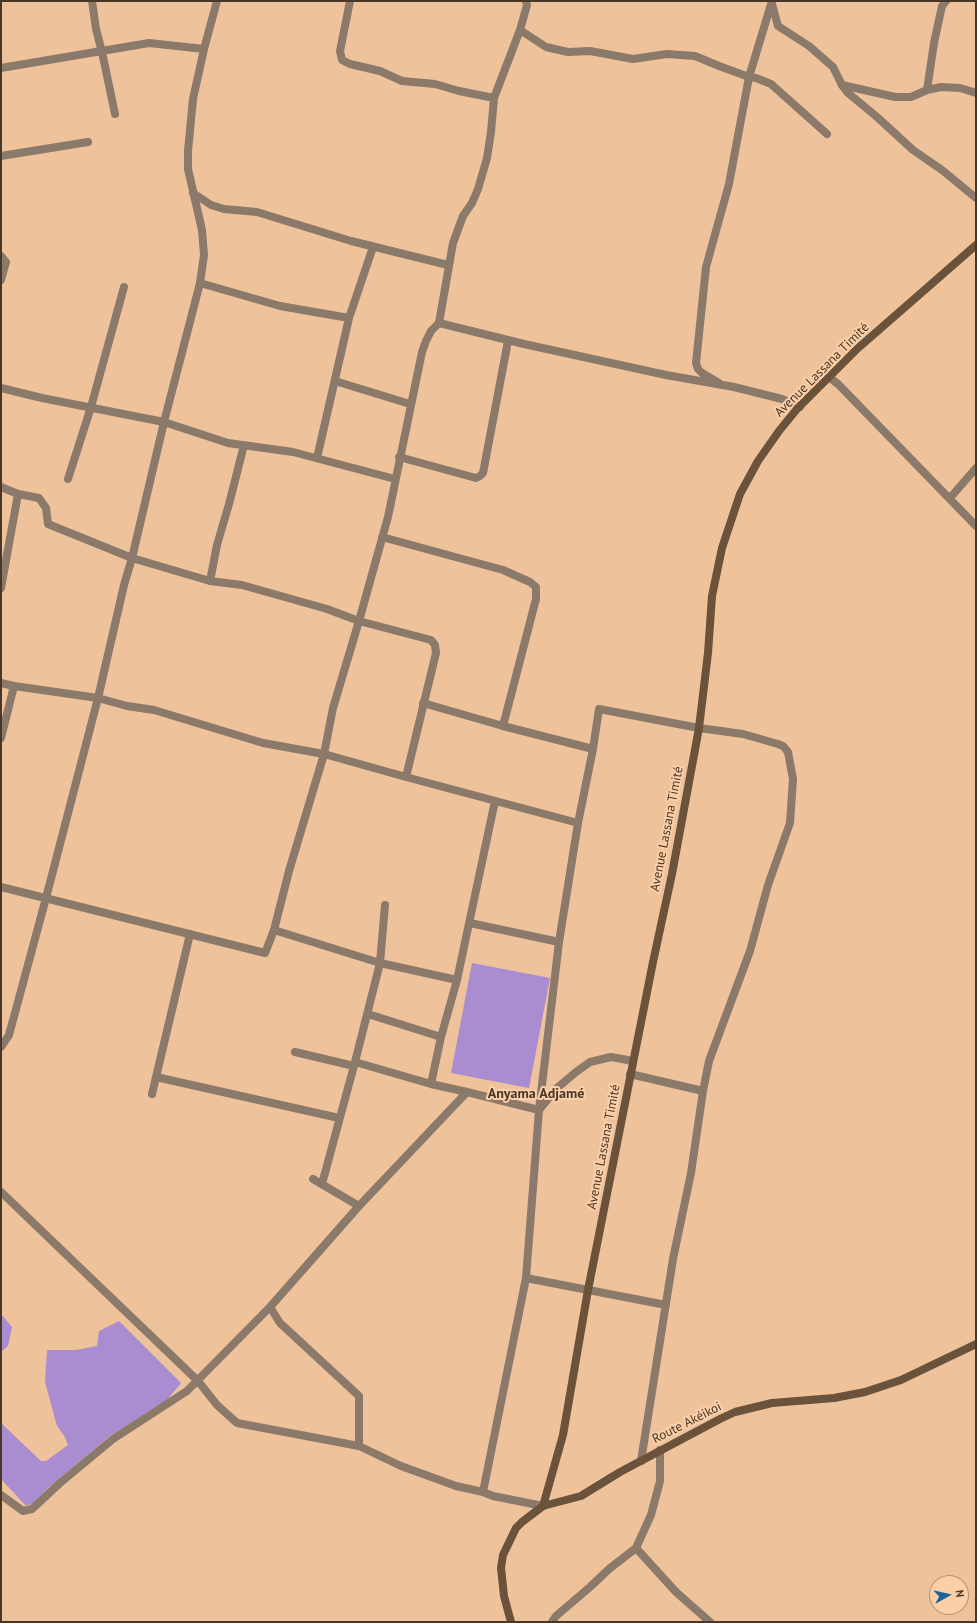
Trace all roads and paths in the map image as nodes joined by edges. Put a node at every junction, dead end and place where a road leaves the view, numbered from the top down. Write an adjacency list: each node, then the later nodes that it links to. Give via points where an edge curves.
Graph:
1 (92, 1): 9 (street)
2 (217, 1): 8 (street)
3 (350, 1): 15 (street, via 340,51 342,60 380,71 402,81 435,84)
4 (526, 1): 7 (street)
5 (946, 1): 13 (street, via 942,6 935,37)
6 (771, 2): 11 (street); 12 (street, via 778,26 828,63)
7 (520, 30): 11 (street, via 546,47 568,52 590,51 633,59 667,54 695,56); 15 (street)
8 (204, 49): 9 (street, via 149,43); 20 (street, via 193,99 188,151 188,169)
9 (102, 52): 10 (street); 16 (street)
10 (1, 68)
11 (749, 77): 17 (street, via 771,84); 34 (street, via 729,184 706,267 696,355 698,370)
12 (842, 85): 13 (street, via 895,97 911,97); 21 (street, via 914,150)
13 (927, 90): 14 (street, via 941,87 960,88)
14 (976, 93)
15 (494, 98): 25 (street, via 487,158 478,189 458,228)
16 (115, 114)
17 (827, 134)
18 (88, 142): 19 (street)
19 (1, 156)
20 (193, 193): 23 (street, via 211,205 256,212); 27 (street, via 202,230 204,255)
21 (976, 198)
22 (976, 245): 32 (street, Avenue Lassana Timité, via 857,349)
23 (373, 247): 25 (street); 29 (street)
24 (1, 256): 26 (street, via 6,262)
25 (448, 265): 30 (street)
26 (1, 280)
27 (200, 283): 29 (street, via 280,306); 39 (street)
28 (124, 287): 37 (street)
29 (349, 318): 33 (street)
30 (439, 323): 31 (street); 36 (street, via 426,341)
31 (508, 340): 34 (street, via 666,375); 41 (street, via 484,472 476,478)
32 (829, 377): 38 (street, Avenue Lassana Timité); 48 (street)
33 (335, 381): 36 (street); 42 (street)
34 (722, 384): 38 (street, via 771,396)
35 (1, 388): 37 (street)
36 (410, 404): 41 (street)
37 (91, 407): 39 (street); 44 (street)
38 (800, 407): 60 (street, Avenue Lassana Timité, via 758,461 740,494 727,533 712,596)
39 (164, 422): 40 (street, via 212,439); 51 (street)
40 (244, 445): 42 (street); 52 (street)
41 (399, 457): 45 (street)
42 (317, 458): 45 (street)
43 (976, 468): 48 (street)
44 (68, 479)
45 (395, 479): 50 (street)
46 (1, 487): 47 (street)
47 (18, 494): 51 (street, via 39,498 46,508 48,524); 53 (street)
48 (950, 498): 49 (street)
49 (976, 526)
50 (382, 537): 54 (street); 59 (street, via 503,570 536,587 536,599)
51 (132, 558): 52 (street); 57 (street)
52 (210, 581): 54 (street, via 242,585 328,609)
53 (1, 588)
54 (359, 621): 58 (street, via 432,640 436,653); 63 (street, via 333,708)
55 (1, 683): 56 (street)
56 (14, 686): 57 (street); 61 (street)
57 (98, 698): 63 (street, via 154,710 263,743); 68 (street)
58 (423, 703): 59 (street); 64 (street)
59 (502, 726): 62 (street)
60 (699, 728): 62 (street, via 599,709); 80 (street, Avenue Lassana Timité); 85 (street, via 743,734 783,746 788,752 793,779 790,824 768,885 750,951 709,1061)
61 (1, 738)
62 (593, 749): 66 (street)
63 (324, 754): 64 (street); 71 (street)
64 (406, 777): 65 (street)
65 (495, 802): 66 (street); 70 (street)
66 (578, 823): 73 (street)
67 (1, 886): 68 (street)
68 (46, 898): 72 (street); 78 (street, via 9,1035)
69 (385, 905): 74 (street)
70 (470, 923): 73 (street); 75 (street)
71 (274, 930): 72 (street, via 265,953); 74 (street)
72 (190, 934): 83 (street)
73 (559, 942): 88 (street)
74 (380, 963): 75 (street); 76 (street)
75 (457, 980): 77 (street)
76 (368, 1014): 77 (street); 81 (street)
77 (442, 1037): 84 (street)
78 (1, 1047)
79 (295, 1052): 81 (street)
80 (633, 1061): 82 (street, Avenue Lassana Timité); 88 (street, via 611,1057 590,1062 557,1088)
81 (355, 1064): 84 (street); 89 (street)
82 (630, 1074): 85 (street); 95 (street, Avenue Lassana Timité)
83 (156, 1077): 87 (street); 89 (street)
84 (431, 1084): 86 (street)
85 (703, 1091): 96 (street, via 691,1174)
86 (467, 1092): 88 (street); 93 (street)
87 (152, 1094)
88 (539, 1110): 94 (street)
89 (339, 1118): 91 (street)
90 (313, 1179): 91 (street)
91 (322, 1184): 93 (street)
92 (1, 1192): 99 (street)
93 (359, 1206): 97 (street)
94 (526, 1278): 95 (street); 103 (street)
95 (588, 1290): 96 (street); 105 (street, Avenue Lassana Timité, via 563,1435)
96 (666, 1305): 102 (street)
97 (270, 1307): 99 (street); 100 (street, via 280,1323 358,1396)
98 (976, 1344): 101 (street, Route Akéikoi, via 901,1380 865,1392 834,1398 772,1403 736,1412)
99 (198, 1381): 100 (street, via 217,1405 237,1423); 104 (street, via 187,1391 113,1439 32,1509 23,1511)
100 (359, 1446): 103 (street, via 401,1466 456,1486)
101 (660, 1450): 102 (street, Route Akéikoi); 106 (street, via 660,1481 651,1516)
102 (641, 1461): 105 (street, Route Akéikoi, via 581,1496)
103 (483, 1492): 105 (street)
104 (1, 1495)
105 (543, 1506): 107 (street, Route Akéikoi, via 516,1528 503,1555 501,1568 504,1596)
106 (636, 1548): 108 (street, via 609,1569); 109 (street, via 676,1592)
107 (511, 1622)
108 (552, 1622)
109 (710, 1622)

